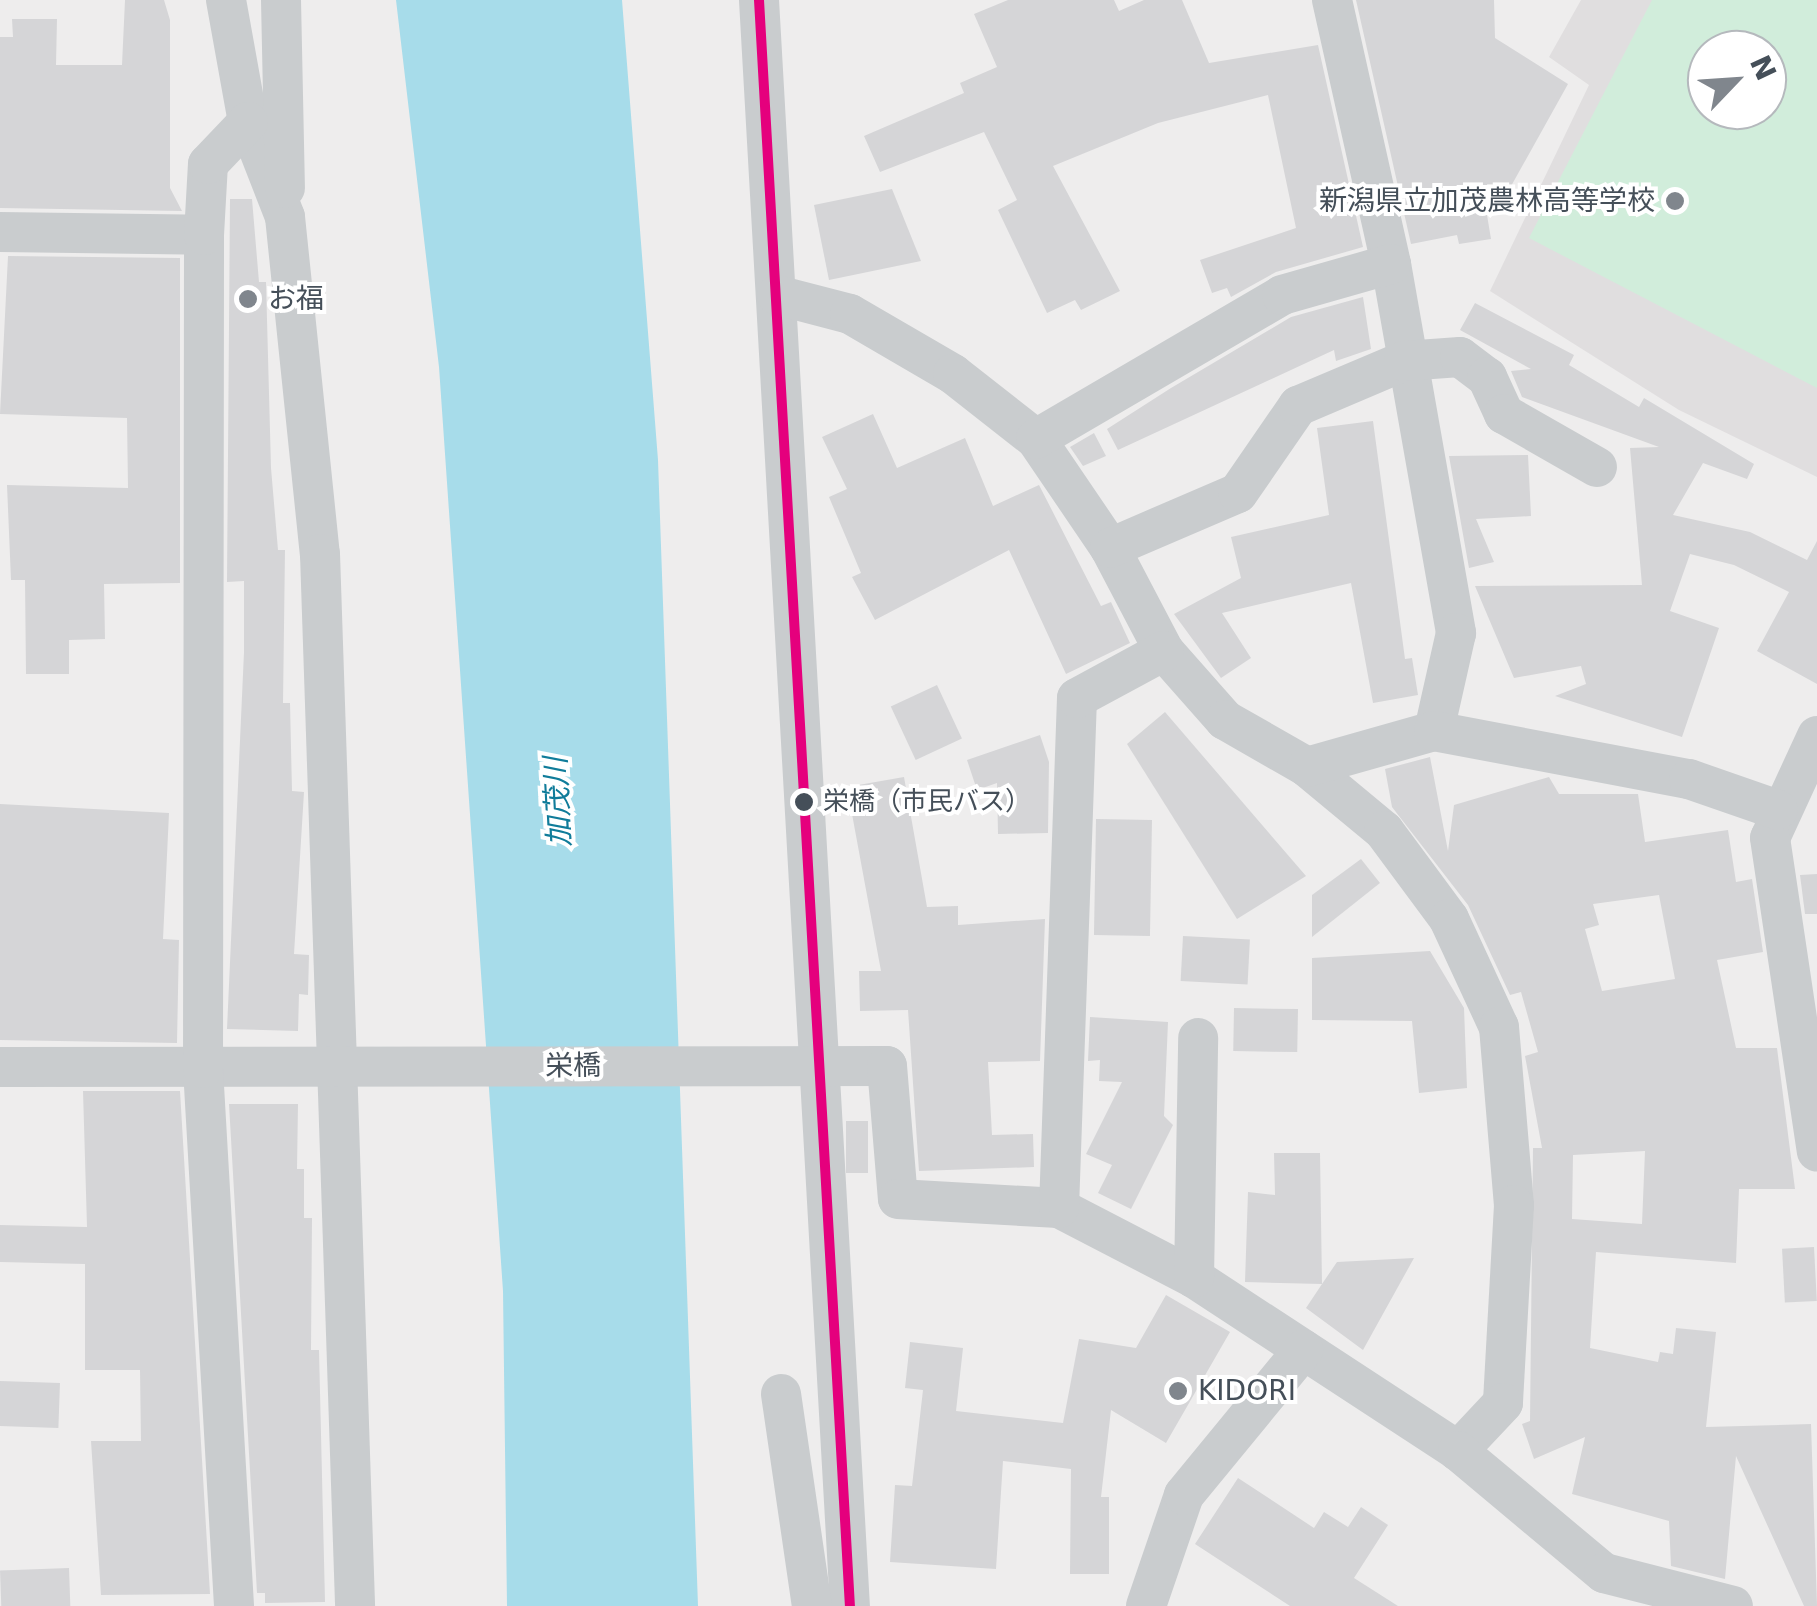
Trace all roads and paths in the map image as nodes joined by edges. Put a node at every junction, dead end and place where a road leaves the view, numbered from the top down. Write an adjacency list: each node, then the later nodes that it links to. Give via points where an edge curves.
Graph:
1 (226, 0): 5 (street)
2 (281, 0): 6 (street)
3 (759, 0): 10 (street)
4 (1332, 0): 9 (street)
5 (248, 122): 6 (street); 8 (street, via 208,164)
6 (285, 217): 25 (street, via 320,554)
7 (0, 232): 8 (street)
8 (204, 234): 24 (street)
9 (1391, 264): 11 (street); 12 (street, via 1282,294)
10 (777, 295): 12 (street, via 850,314 954,374); 21 (street)
11 (1404, 361): 13 (street, via 1460,357 1487,377 1504,414); 14 (street, via 1298,406 1238,494); 16 (street, via 1456,633)
12 (1036, 439): 14 (street)
13 (1597, 467)
14 (1110, 548): 15 (street)
15 (1164, 651): 18 (street, via 1224,720); 27 (street, via 1078,698)
16 (1434, 731): 18 (street); 19 (street, via 1690,779)
17 (1817, 736): 19 (street)
18 (1307, 767): 31 (street, via 1384,831 1448,919 1499,1027 1514,1205 1503,1402)
19 (1778, 810): 22 (street, via 1770,838)
20 (1198, 1038): 28 (street)
21 (797, 1064): 25 (street, 栄橋); 27 (street, 栄橋, via 887,1066 898,1199); 36 (street)
22 (1810, 1064): 26 (street)
23 (0, 1068): 24 (street, 栄橋)
24 (204, 1068): 25 (street, 栄橋); 33 (street)
25 (356, 1069): 34 (street)
26 (1817, 1152)
27 (1059, 1208): 28 (street)
28 (1194, 1278): 29 (street)
29 (1303, 1350): 31 (street); 37 (street, via 1184,1495)
30 (781, 1394): 35 (street)
31 (1458, 1452): 32 (street)
32 (1601, 1590): 38 (street)
33 (234, 1606)
34 (355, 1606)
35 (812, 1606)
36 (850, 1606)
37 (1146, 1606)
38 (1734, 1606)

